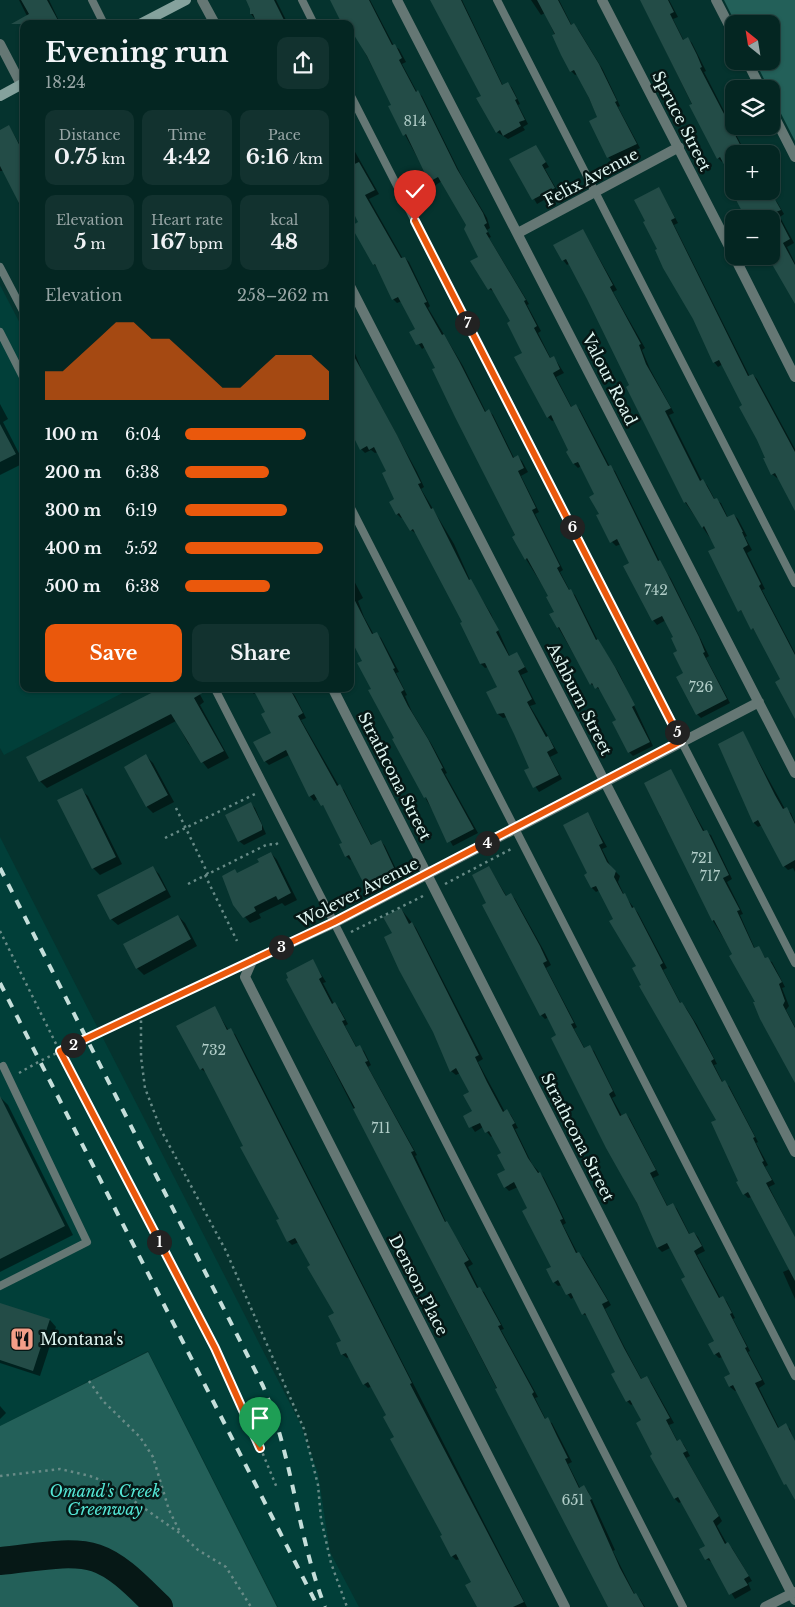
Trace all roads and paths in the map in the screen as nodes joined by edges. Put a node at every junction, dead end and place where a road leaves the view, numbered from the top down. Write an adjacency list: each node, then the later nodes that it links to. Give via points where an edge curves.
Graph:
1 (92, 0): 10 (lane)
2 (186, 0): 11 (street)
3 (202, 0): 12 (street)
4 (302, 0): 13 (lane)
5 (397, 0): 23 (street, Valour Road)
6 (497, 0): 22 (lane)
7 (602, 0): 20 (street, Spruce Street)
8 (716, 0): 9 (street)
9 (725, 18)
10 (102, 20)
11 (148, 20)
12 (213, 20)
13 (312, 20)
14 (0, 44): 15 (street)
15 (20, 81)
16 (20, 87): 17 (street)
17 (0, 96)
18 (354, 102): 37 (lane)
19 (780, 128): 21 (street)
20 (679, 147): 22 (street, Felix Avenue); 24 (street, Spruce Street)
21 (795, 157)
22 (596, 192): 23 (street, Felix Avenue); 33 (lane)
23 (518, 233): 36 (street, Valour Road)
24 (725, 238)
25 (739, 265): 31 (street, Spruce Street)
26 (0, 267): 28 (lane)
27 (354, 294): 39 (street, Ashburn Street)
28 (20, 305)
29 (0, 332): 30 (lane)
30 (20, 371)
31 (795, 377)
32 (354, 514): 43 (lane)
33 (795, 583)
34 (217, 692): 40 (lane)
35 (335, 692): 46 (street, Strathcona Street)
36 (759, 702): 37 (street, Wolever Avenue); 38 (street, Valour Road)
37 (681, 741): 39 (street, Wolever Avenue); 53 (lane)
38 (795, 773)
39 (605, 781): 43 (street, Wolever Avenue); 58 (street, Ashburn Street)
40 (266, 788): 42 (path); 45 (lane)
41 (176, 808): 42 (path)
42 (186, 828): 44 (path); 47 (path)
43 (514, 829): 46 (street, Wolever Avenue); 60 (lane)
44 (165, 838)
45 (293, 841): 47 (path, via 268,844); 49 (lane)
46 (428, 873): 49 (street, Wolever Avenue); 65 (street, Strathcona Street)
47 (207, 874): 48 (path); 51 (path)
48 (188, 884)
49 (334, 922): 52 (street, Wolever Avenue); 69 (lane)
50 (0, 931): 55 (path)
51 (237, 941)
52 (252, 961): 54 (path); 68 (street, Denson Place, via 245,977)
53 (795, 963)
54 (141, 1014): 55 (path); 67 (path, via 145,1088 161,1130 230,1260 304,1430 318,1485 331,1563)
55 (60, 1051): 57 (path); 63 (path, via 215,1348)
56 (1, 1065): 57 (lane)
57 (9, 1079): 59 (lane, via 87,1242)
58 (795, 1152)
59 (0, 1286)
60 (795, 1376)
61 (89, 1381): 64 (path, via 153,1457 169,1510)
62 (0, 1476): 64 (path, via 60,1469 90,1476 108,1484)
63 (277, 1488)
64 (181, 1534): 66 (path, via 198,1550 226,1567)
65 (794, 1595): 70 (street)
66 (251, 1607)
67 (347, 1607)
68 (565, 1607)
69 (683, 1607)
70 (766, 1607)

